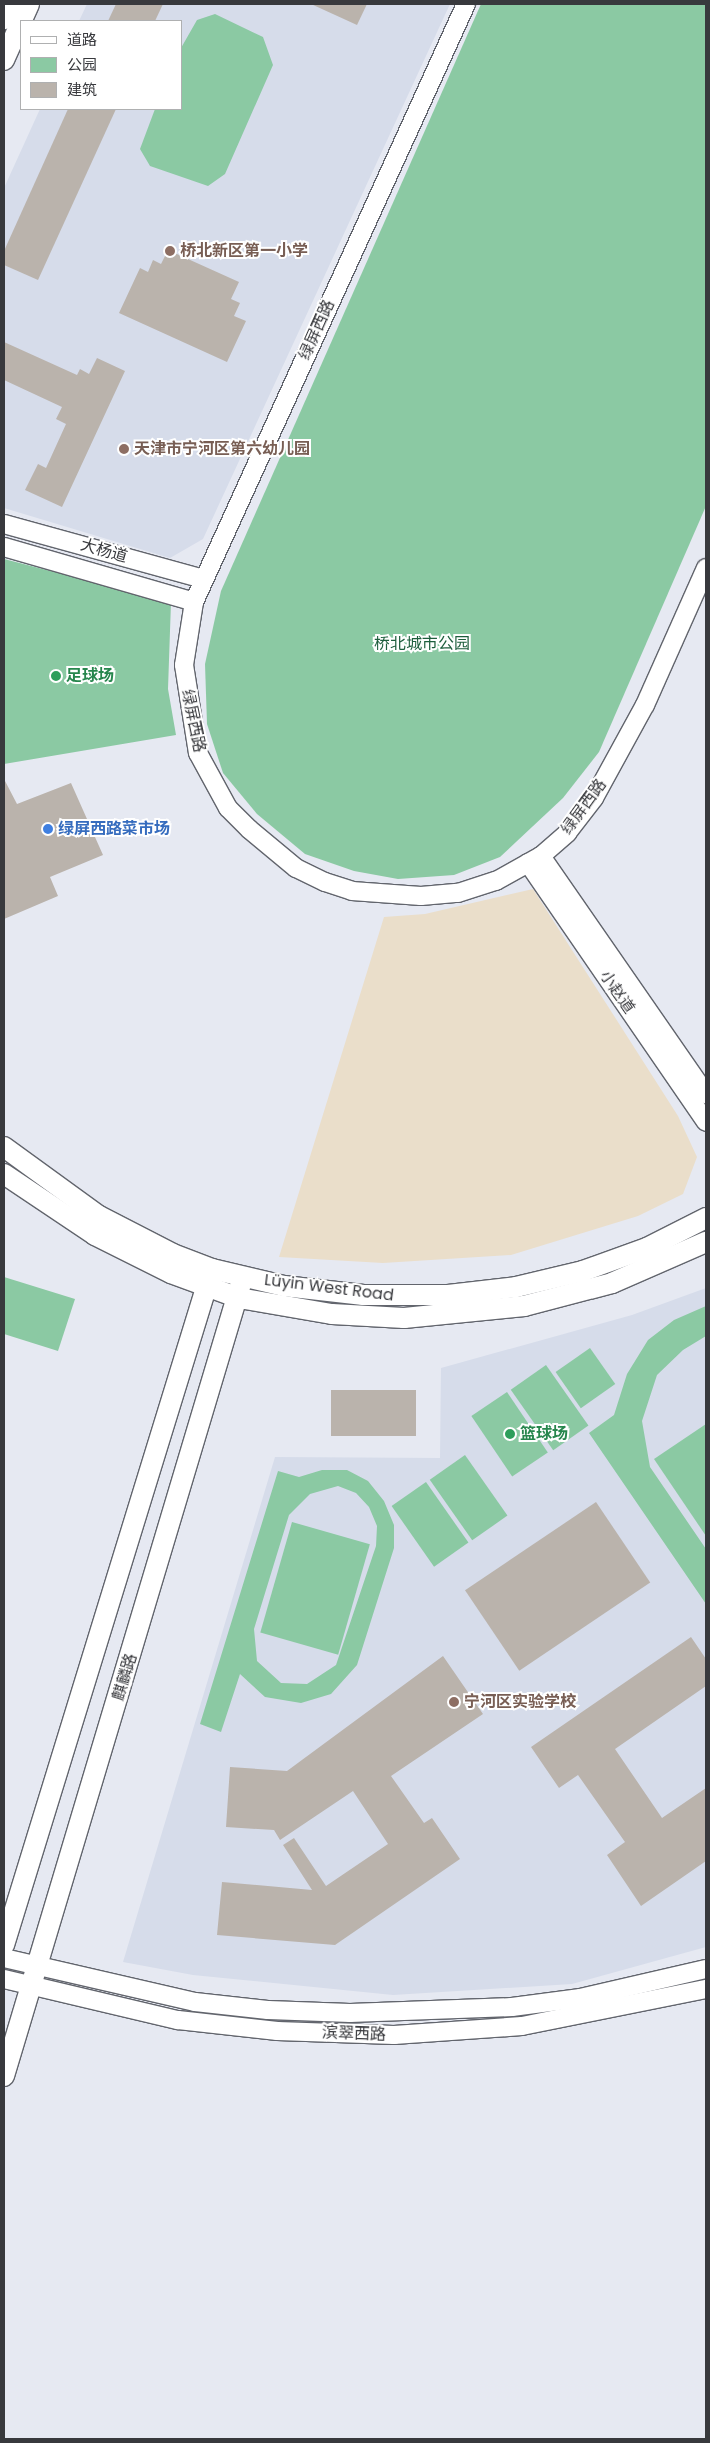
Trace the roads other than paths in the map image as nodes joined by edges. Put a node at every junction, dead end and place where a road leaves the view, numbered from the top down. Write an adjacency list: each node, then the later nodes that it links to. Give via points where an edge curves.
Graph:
1 (11, 4): 4 (main road)
2 (29, 4): 5 (main road)
3 (466, 4): 11 (street, 绿屏西路)
4 (4, 20)
5 (22, 20)
6 (20, 24): 7 (main road)
7 (4, 60)
8 (4, 524): 11 (street, 大杨道)
9 (4, 547): 12 (street, 大杨道)
10 (706, 568): 13 (street, 绿屏西路, via 620,754 567,833)
11 (204, 579): 12 (street, 绿屏西路)
12 (194, 602): 13 (street, 绿屏西路, via 184,665 198,753 228,808 270,849 325,882 388,894 458,893 496,881)
13 (535, 860): 14 (street, 小赵道); 15 (street, 小赵道)
14 (706, 1094)
15 (706, 1122)
16 (4, 1147): 21 (main road, Lüyin West Road, via 100,1216)
17 (4, 1174): 21 (main road, Lüyin West Road, via 95,1235)
18 (706, 1218): 20 (main road, Lüyin West Road, via 647,1248 583,1271 484,1292 371,1295)
19 (706, 1242): 22 (main road, Lüyin West Road, via 612,1283 493,1310 374,1318)
20 (244, 1277): 21 (main road, Lüyin West Road); 22 (main road, 麒麟路)
21 (209, 1278): 22 (main road, Lüyin West Road); 23 (main road)
22 (239, 1298): 25 (main road, 麒麟路)
23 (4, 1945)
24 (4, 1958): 25 (street, 滨翠西路)
25 (38, 1967): 26 (street, 滨翠西路, via 204,2003 268,2010 422,2013 580,1998); 28 (main road, 麒麟路)
26 (706, 1969)
27 (4, 1979): 28 (street, 滨翠西路)
28 (31, 1988): 29 (street, 滨翠西路, via 178,2020 277,2031 394,2035 522,2026); 30 (main road, 麒麟路)
29 (706, 1989)
30 (4, 2076)

